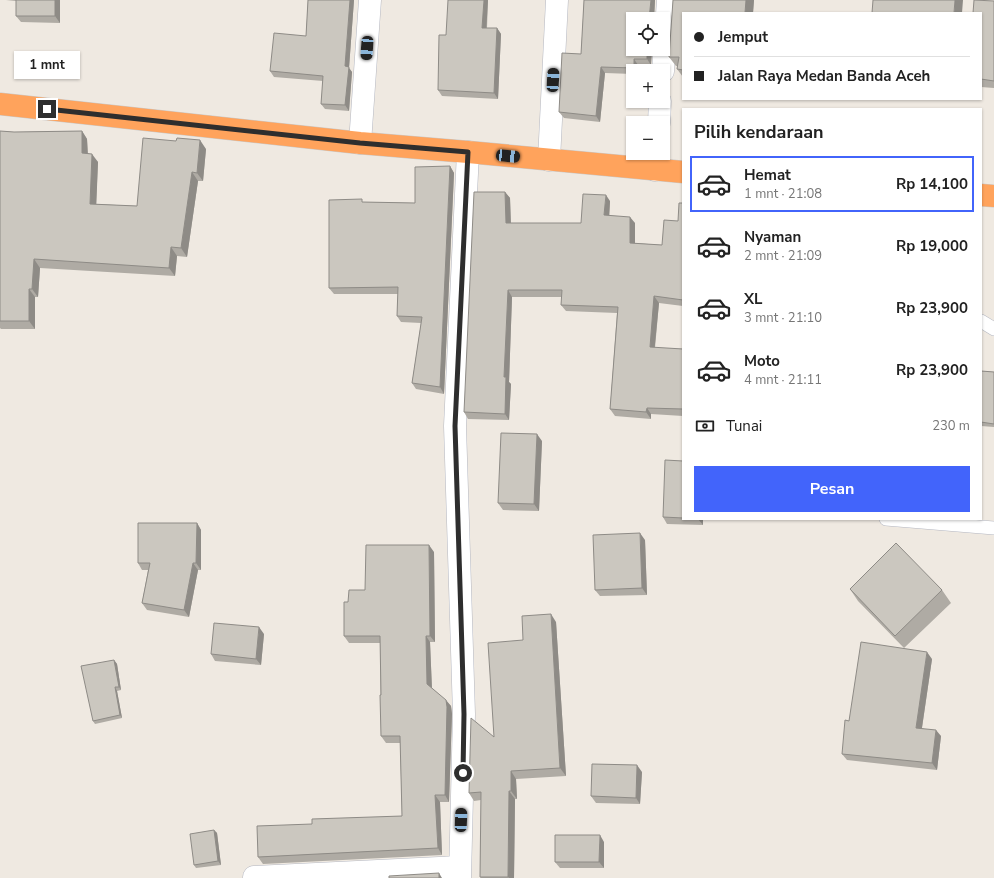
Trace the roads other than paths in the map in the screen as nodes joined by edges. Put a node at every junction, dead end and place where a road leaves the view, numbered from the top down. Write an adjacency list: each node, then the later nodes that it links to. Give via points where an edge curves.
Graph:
1 (370, 0): 6 (street)
2 (557, 0): 8 (street)
3 (668, 0): 4 (street)
4 (663, 64)
5 (0, 104): 6 (highway)
6 (360, 143): 7 (highway)
7 (468, 152): 8 (highway); 17 (street, via 455,426 464,714)
8 (549, 160): 9 (highway)
9 (656, 161): 10 (highway)
10 (682, 172)
11 (982, 195): 12 (highway)
12 (994, 196)
13 (982, 322): 14 (lane)
14 (994, 329)
15 (886, 520): 16 (lane)
16 (994, 528)
17 (460, 872): 18 (street)
18 (254, 876)

